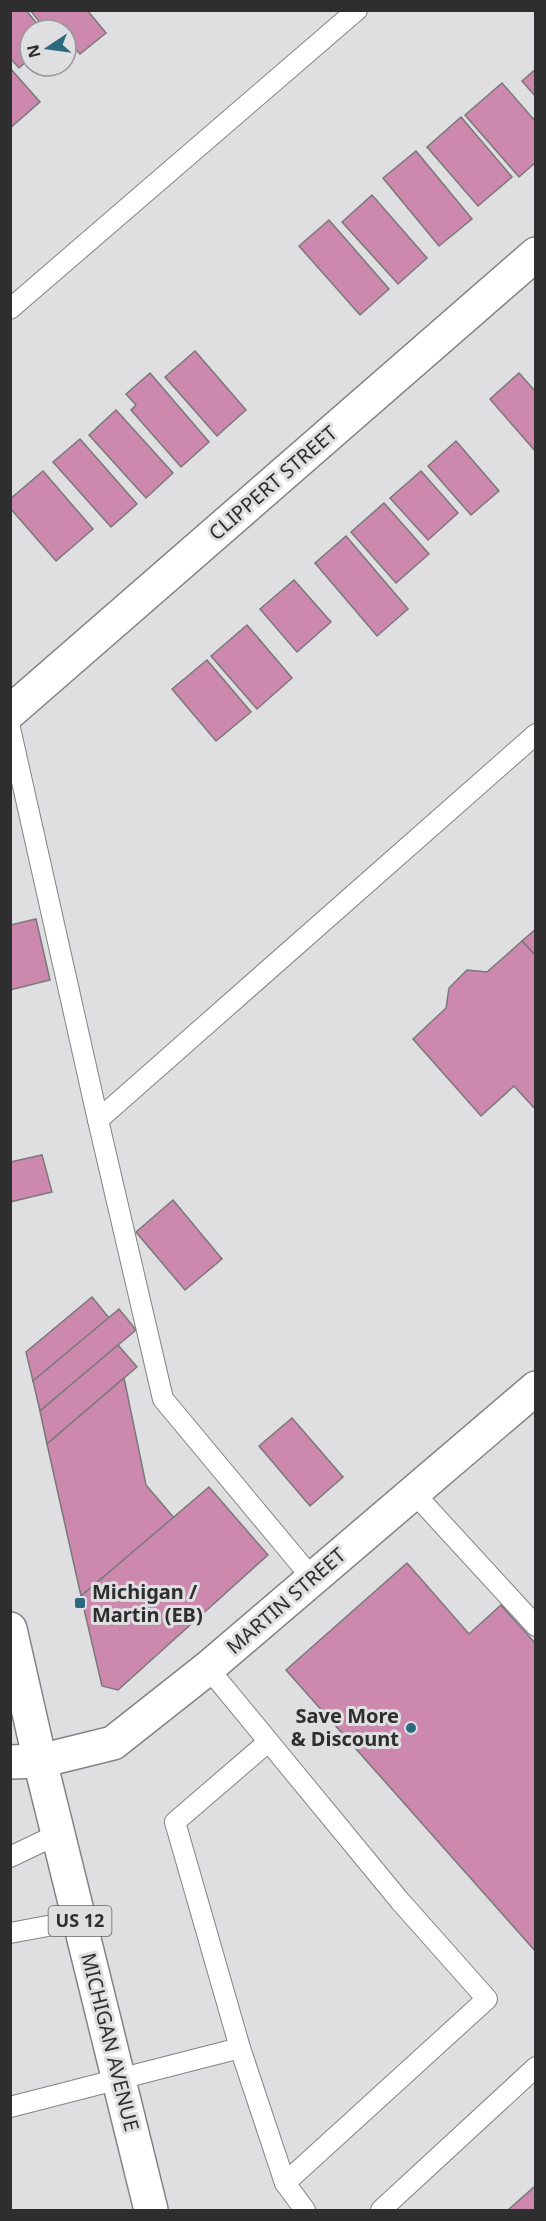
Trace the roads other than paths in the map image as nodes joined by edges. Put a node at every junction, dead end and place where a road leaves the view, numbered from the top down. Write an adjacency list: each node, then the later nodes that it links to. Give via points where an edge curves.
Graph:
1 (357, 10): 3 (lane)
2 (536, 254): 4 (street, CLIPPERT STREET)
3 (10, 309)
4 (10, 711)
5 (10, 728): 7 (lane)
6 (536, 734): 7 (lane)
7 (98, 1120): 10 (lane, via 163,1399)
8 (536, 1388): 9 (street, MARTIN STREET)
9 (413, 1492): 10 (street, MARTIN STREET); 11 (lane)
10 (312, 1578): 13 (street, MARTIN STREET)
11 (536, 1626)
12 (10, 1629): 15 (street, MICHIGAN AVENUE / US 12)
13 (208, 1668): 14 (lane); 15 (street, MARTIN STREET, via 113,1743)
14 (268, 1742): 20 (lane, via 175,1822); 24 (lane, via 400,1902 487,1999)
15 (25, 1761): 16 (street, MICHIGAN AVENUE / US 12)
16 (58, 1834): 17 (lane); 18 (street, MICHIGAN AVENUE / US 12)
17 (10, 1857)
18 (80, 1920): 19 (lane); 22 (street, MICHIGAN AVENUE / US 12)
19 (10, 1933)
20 (240, 2048): 22 (lane); 24 (lane)
21 (536, 2067): 27 (lane)
22 (120, 2080): 23 (lane); 25 (street, MICHIGAN AVENUE / US 12)
23 (10, 2107)
24 (285, 2183): 26 (lane)
25 (151, 2211)
26 (305, 2211)
27 (381, 2211)

